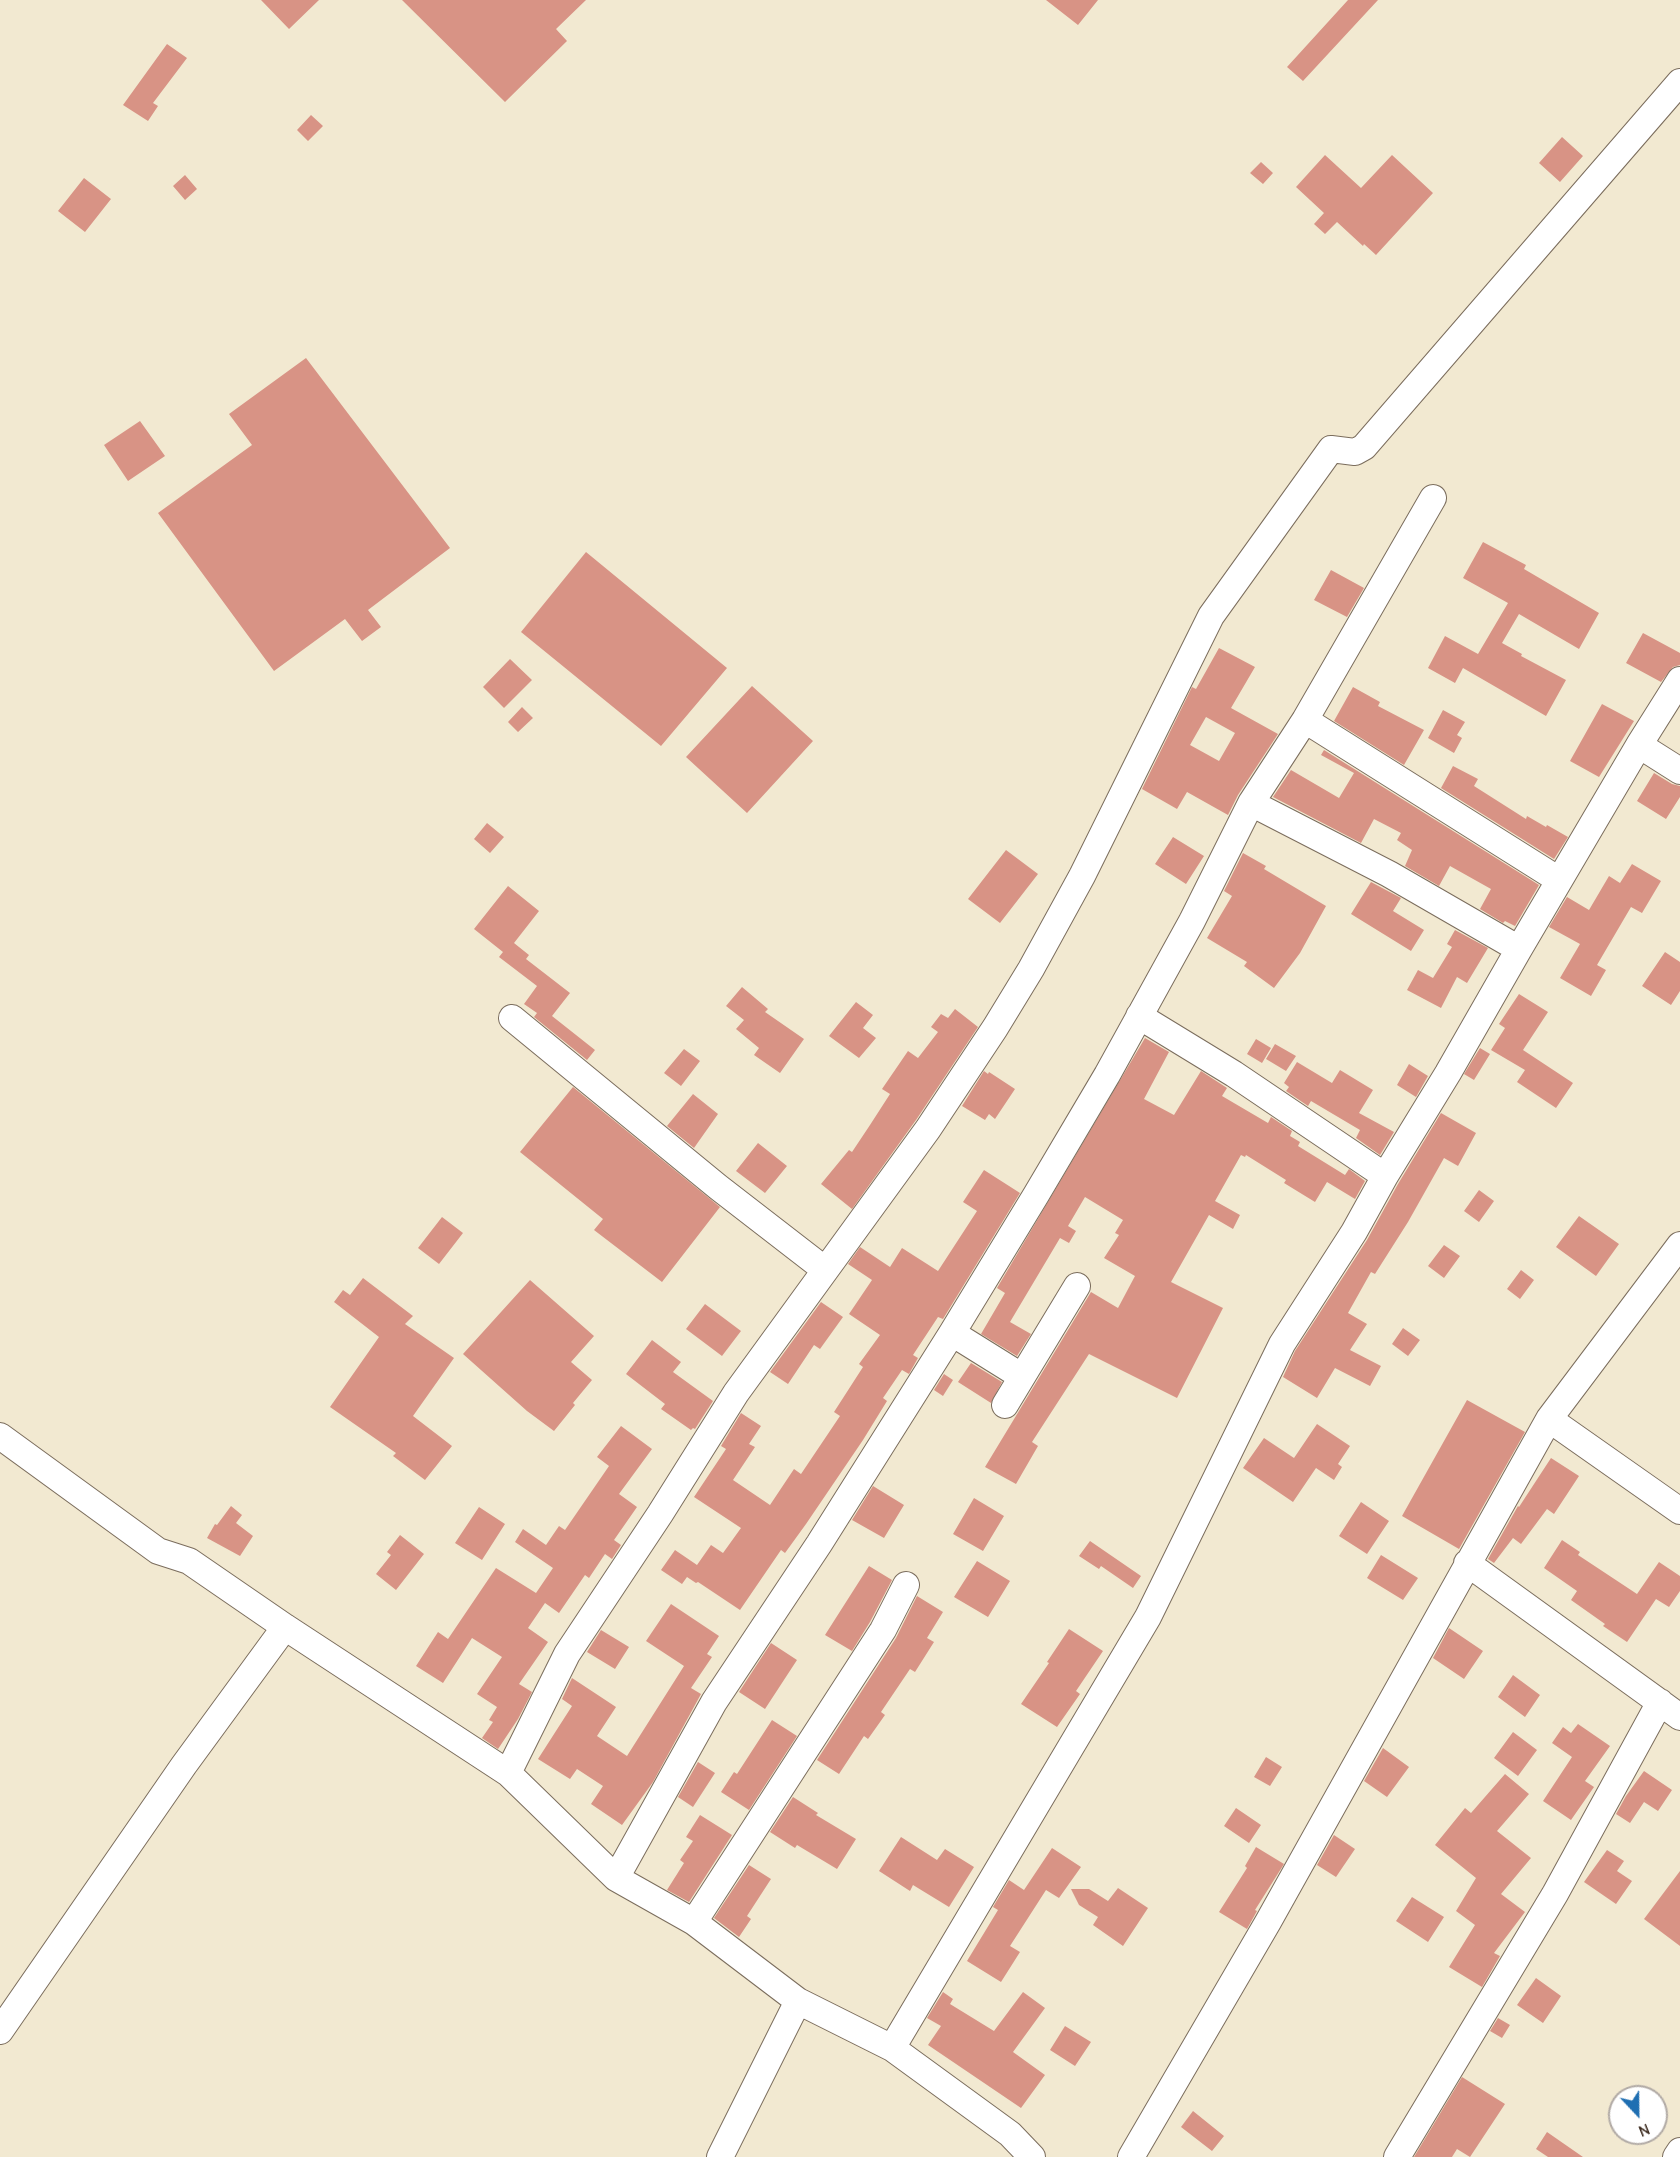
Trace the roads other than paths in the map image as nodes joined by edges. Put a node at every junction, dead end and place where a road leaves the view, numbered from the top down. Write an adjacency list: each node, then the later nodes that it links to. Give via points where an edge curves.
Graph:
1 (1680, 82): 14 (street, via 1364,447 1355,452 1331,449 1324,458 1211,616 1082,876 995,1028 928,1129)
2 (1433, 498): 4 (street)
3 (1680, 680): 5 (street)
4 (1305, 720): 7 (street); 8 (street)
5 (1639, 745): 6 (street); 8 (street)
6 (1680, 771)
7 (1251, 803): 9 (street, via 1389,874); 10 (street)
8 (1559, 880): 9 (street)
9 (1519, 949): 12 (street)
10 (1139, 1016): 12 (street, via 1234,1074); 16 (street)
11 (512, 1018): 14 (street)
12 (1385, 1176): 31 (street, via 1282,1344 1148,1617)
13 (1680, 1245): 19 (street)
14 (824, 1269): 26 (street, via 736,1393 567,1654)
15 (1077, 1286): 17 (street)
16 (952, 1333): 17 (street); 27 (street, via 714,1702)
17 (1021, 1376): 18 (street)
18 (1005, 1405)
19 (1549, 1419): 21 (street); 22 (street)
20 (0, 1436): 24 (street, via 158,1551 189,1561)
21 (1680, 1511)
22 (1467, 1563): 25 (street); 35 (street)
23 (906, 1585): 28 (street, via 883,1630)
24 (285, 1627): 26 (street); 30 (street, via 177,1774)
25 (1670, 1710): 36 (street)
26 (508, 1773): 27 (street)
27 (616, 1878): 28 (street)
28 (694, 1922): 29 (street)
29 (798, 2001): 31 (street); 33 (street)
30 (0, 2031)
31 (892, 2048): 34 (street, via 1010,2134)
32 (1680, 2151): 37 (street)
33 (720, 2157)
34 (1032, 2157)
35 (1131, 2157)
36 (1397, 2157)
37 (1676, 2157)

